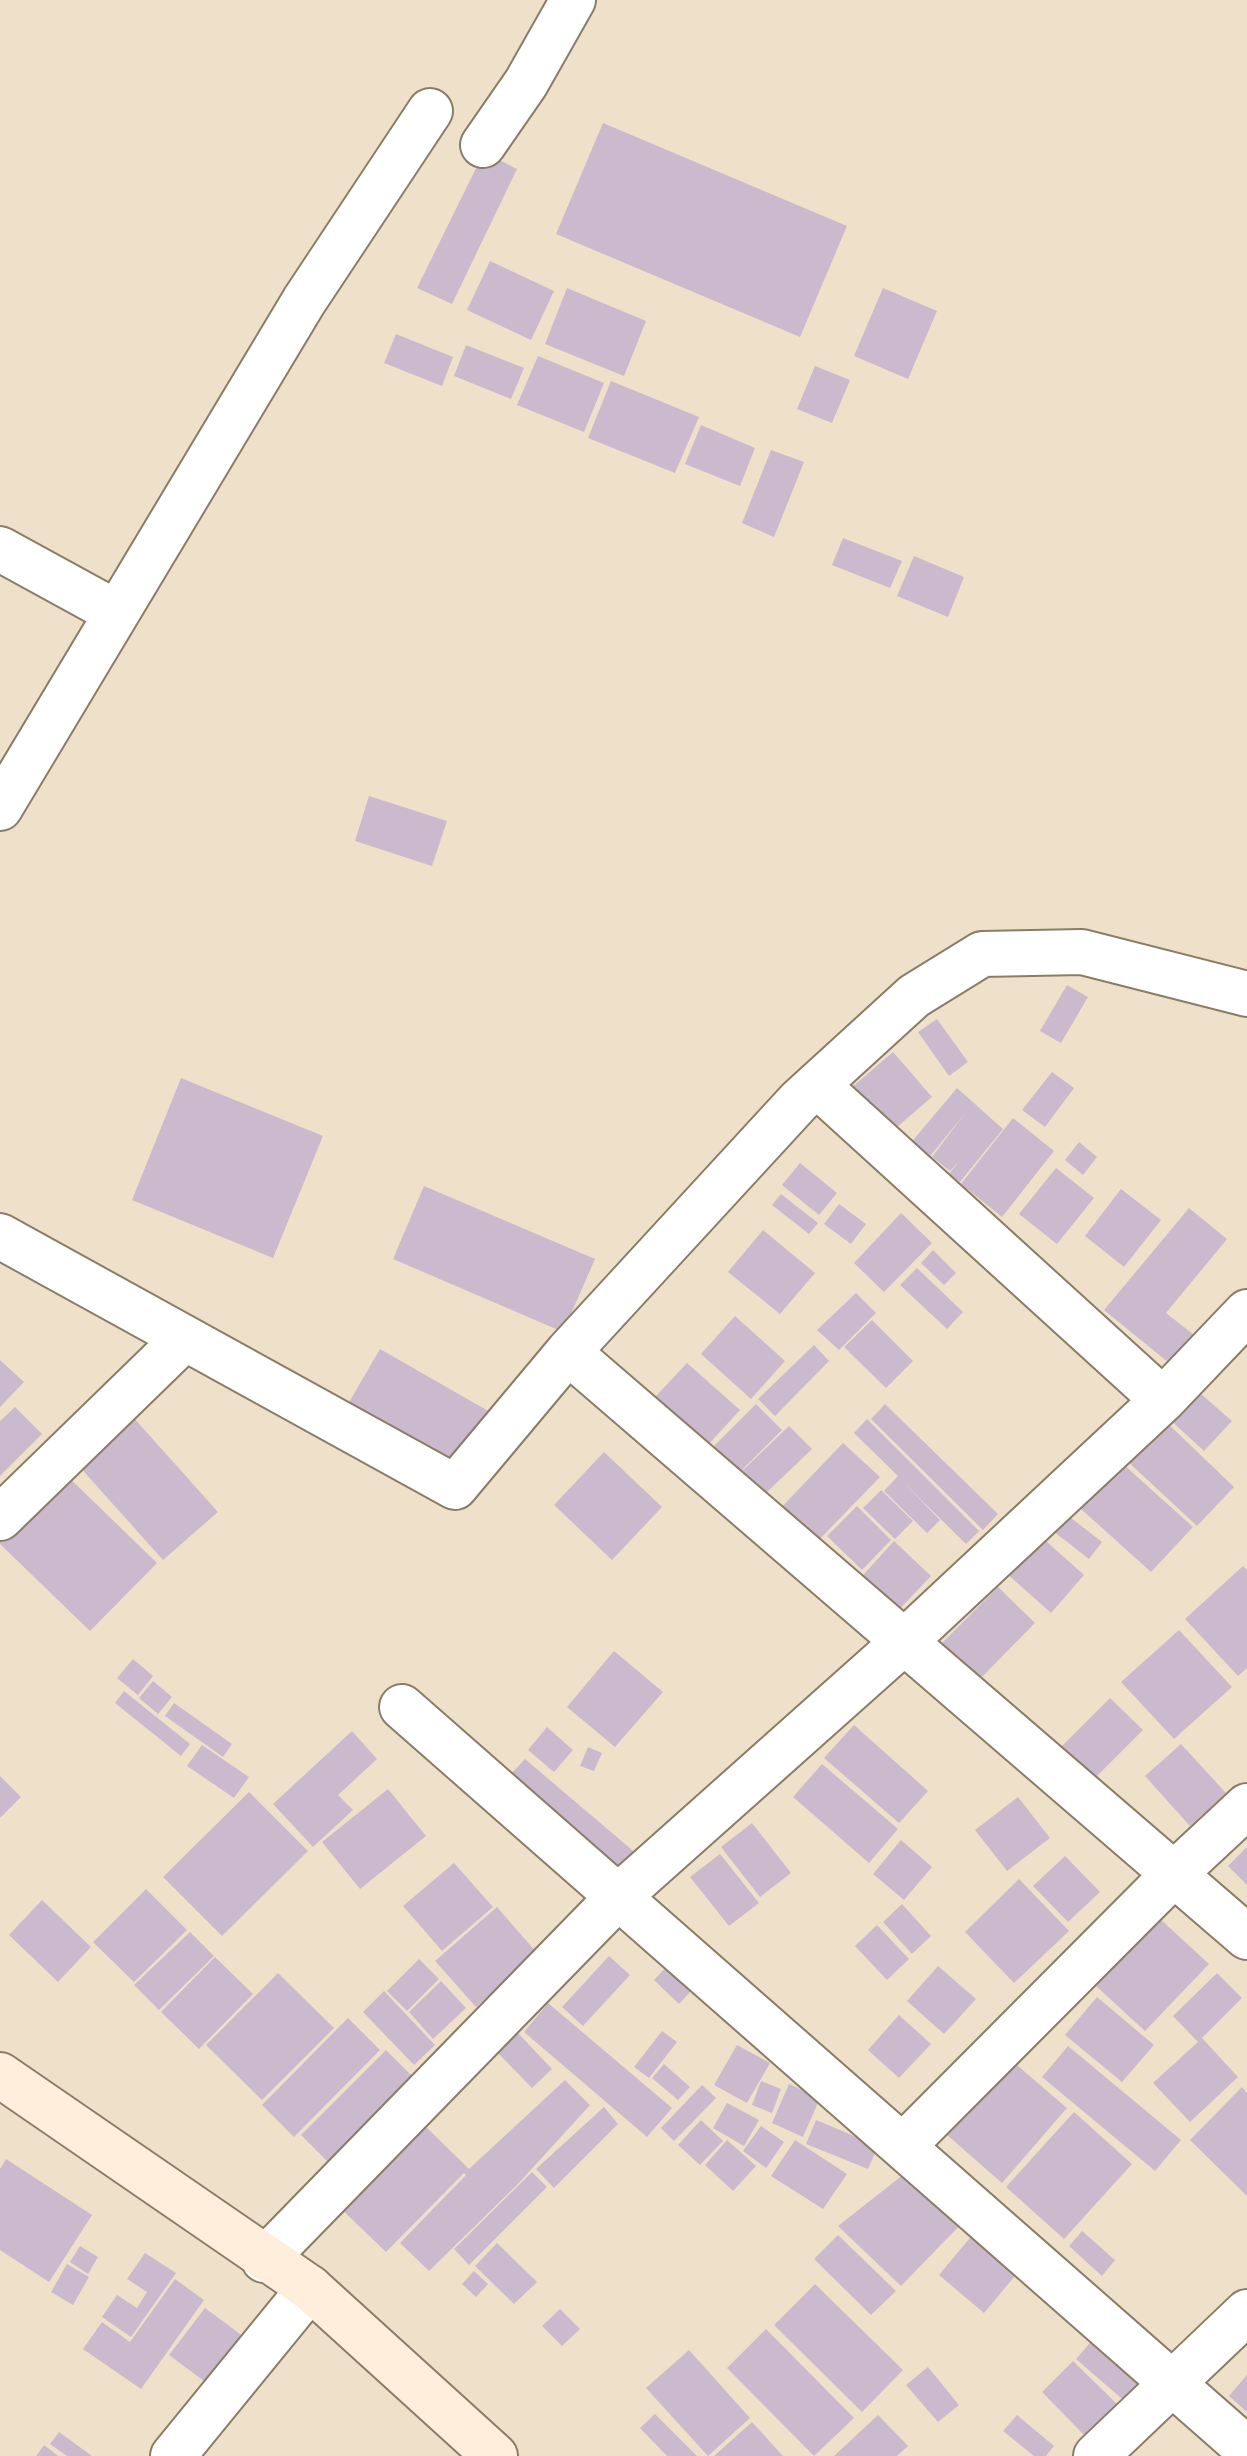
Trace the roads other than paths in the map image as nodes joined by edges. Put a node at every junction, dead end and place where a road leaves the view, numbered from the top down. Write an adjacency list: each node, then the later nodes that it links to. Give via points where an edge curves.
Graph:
1 (573, 0): 3 (street)
2 (430, 111): 5 (street, via 304,301)
3 (483, 145)
4 (0, 549): 5 (street)
5 (117, 613): 6 (street)
6 (0, 808)
7 (1247, 994): 8 (street, via 1082,952 982,954 914,996)
8 (818, 1086): 12 (street, via 784,1116); 13 (street)
9 (0, 1236): 11 (street)
10 (1247, 1312): 13 (street)
11 (185, 1338): 12 (street, via 455,1487); 14 (street)
12 (568, 1352): 15 (street)
13 (1163, 1400): 15 (street)
14 (0, 1518)
15 (905, 1641): 18 (street); 19 (street)
16 (402, 1707): 19 (street)
17 (1247, 1806): 18 (street)
18 (1174, 1874): 20 (street); 22 (street)
19 (620, 1895): 22 (street); 23 (street)
20 (1247, 1937)
21 (0, 2075): 23 (main road)
22 (903, 2146): 26 (street)
23 (264, 2260): 24 (main road)
24 (310, 2288): 28 (street); 29 (main road)
25 (1247, 2312): 26 (street)
26 (1172, 2382): 27 (street); 30 (street)
27 (1247, 2449)
28 (173, 2456)
29 (495, 2456)
30 (1096, 2456)

